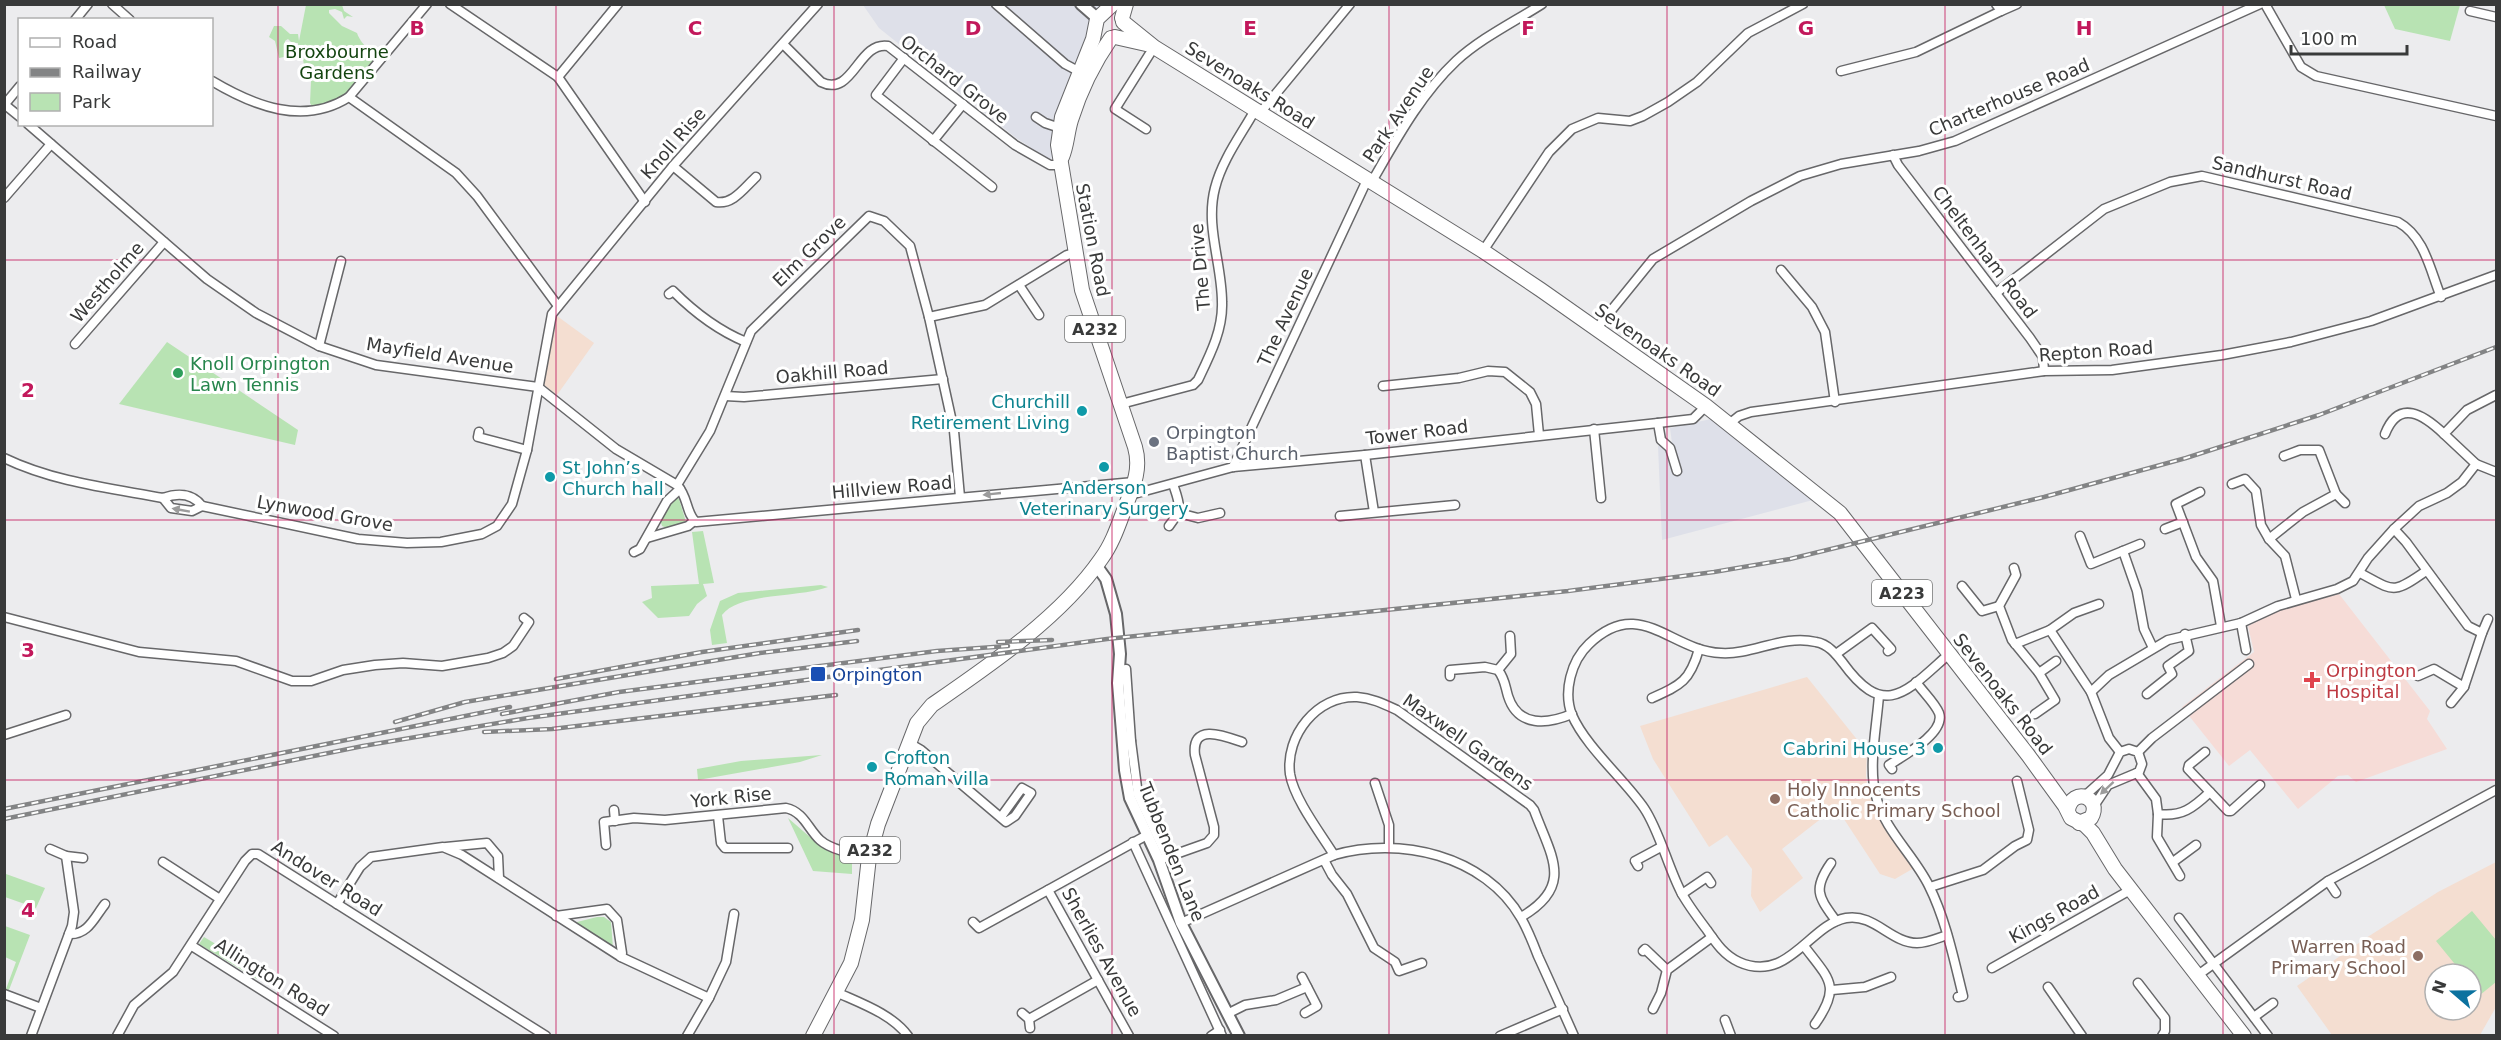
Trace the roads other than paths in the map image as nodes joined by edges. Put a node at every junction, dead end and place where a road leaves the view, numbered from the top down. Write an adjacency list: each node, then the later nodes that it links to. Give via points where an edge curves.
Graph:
1 (88, 4): 20 (street)
2 (112, 4): 21 (street)
3 (427, 4): 31 (street)
4 (450, 4): 28 (street)
5 (618, 4): 28 (street)
6 (818, 4): 23 (street, Knoll Rise)
7 (996, 4): 27 (street, via 1065,64)
8 (1081, 4): 17 (street)
9 (1350, 4): 34 (street, The Drive)
10 (1542, 4): 47 (street, Park Avenue, via 1457,60 1431,88)
11 (1803, 4): 52 (street, via 1748,33 1696,82 1643,116 1630,121 1598,118 1572,129 1549,153)
12 (2017, 4): 15 (street)
13 (2260, 4): 43 (street, Charterhouse Road, via 1955,141)
14 (2265, 4): 36 (street, via 2301,67 2316,76)
15 (1999, 8): 26 (street, via 1916,52)
16 (2470, 11): 19 (street)
17 (1103, 15): 18 (main road, Sevenoaks Road); 22 (main road, via 1102,36); 27 (main road, Station Road)
18 (1124, 15): 22 (main road, Station Road, via 1122,30); 24 (main road, Sevenoaks Road)
19 (2496, 17)
20 (77, 18)
21 (128, 18)
22 (1113, 38): 24 (main road, Sevenoaks Road); 39 (main road, Station Road, via 1089,75)
23 (783, 44): 25 (street, Orchard Grove, via 829,86 838,85 873,47 888,46); 45 (street, Knoll Rise)
24 (1154, 47): 34 (main road, Sevenoaks Road); 40 (street, via 1115,110)
25 (904, 58): 33 (street, Orchard Grove); 41 (street, via 876,95)
26 (1841, 71)
27 (1080, 72): 39 (main road, Station Road)
28 (558, 77): 50 (street)
29 (213, 82): 31 (street, via 247,100 286,111 321,110)
30 (18, 88): 32 (street)
31 (349, 97): 61 (street, via 456,173)
32 (5, 104): 35 (street)
33 (963, 104): 41 (street); 44 (street, Orchard Grove, via 1015,146 1050,165)
34 (1257, 112): 47 (main road, Sevenoaks Road); 75 (street, The Drive, via 1221,169 1215,189 1213,222 1222,302 1216,342 1193,385)
35 (18, 115)
36 (2496, 116)
37 (1036, 117): 39 (street)
38 (30, 126): 42 (street, Mayfield Avenue)
39 (1064, 129): 44 (main road, Station Road, via 1066,147)
40 (1146, 129)
41 (933, 141): 48 (street)
42 (51, 144): 49 (street); 51 (street, Mayfield Avenue)
43 (1893, 155): 58 (street, Cheltenham Road); 64 (street, Charterhouse Road, via 1800,176 1689,236 1653,259)
44 (1061, 162): 53 (main road, Station Road / A232)
45 (673, 166): 46 (street, via 723,204); 50 (street, Knoll Rise)
46 (756, 177)
47 (1369, 182): 52 (main road, Sevenoaks Road); 89 (street, The Avenue)
48 (992, 187)
49 (4, 198)
50 (645, 202): 61 (street, Knoll Rise)
51 (164, 242): 66 (street, Westholme); 67 (street, Mayfield Avenue, via 216,286 256,313)
52 (1483, 251): 64 (main road, Sevenoaks Road)
53 (1074, 253): 57 (street); 75 (main road, Station Road / A232, via 1086,303)
54 (341, 261): 67 (street)
55 (1781, 270): 74 (street, via 1812,307 1825,332)
56 (2496, 275): 60 (street, Repton Road)
57 (1019, 285): 62 (street); 63 (street, via 986,305)
58 (1996, 293): 60 (street, Sandhurst Road, via 2104,210 2170,182 2202,176 2398,222 2421,244); 68 (street, Cheltenham Road, via 2043,357)
59 (669, 294): 65 (street, via 673,291 712,325)
60 (2441, 297): 68 (street, Repton Road, via 2371,321 2222,355 2112,370)
61 (558, 306): 71 (street, Lynwood Grove, via 552,314)
62 (1040, 315)
63 (929, 317): 65 (street, Elm Grove, via 909,246 884,221 868,216 751,331); 69 (street, Elm Grove)
64 (1597, 328): 76 (main road, Sevenoaks Road)
65 (746, 342): 73 (street, Elm Grove)
66 (75, 344)
67 (319, 346): 71 (street, Mayfield Avenue, via 376,365)
68 (2044, 371): 74 (street, Repton Road)
69 (943, 379): 73 (street, Oakhill Road); 99 (street, Elm Grove, via 954,431)
70 (1383, 386): 83 (street, via 1505,372 1530,392 1536,404)
71 (538, 387): 84 (street, Lynwood Grove); 94 (street, via 616,449)
72 (2496, 395): 82 (street, via 2467,410)
73 (725, 396): 94 (street, Elm Grove)
74 (1835, 402): 78 (street, Repton Road, via 1751,412)
75 (1121, 404): 95 (main road, Station Road / A232, via 1137,453)
76 (1706, 406): 77 (street, Tower Road, via 1693,419); 78 (main road, Sevenoaks Road)
77 (1658, 423): 79 (street, Tower Road); 90 (street, via 1661,440 1670,448)
78 (1729, 424): 142 (main road, Sevenoaks Road / A223, via 1844,517)
79 (1594, 429): 83 (street, Tower Road); 100 (street)
80 (479, 432): 84 (street, via 478,437)
81 (2385, 434): 82 (street, via 2396,417 2413,413 2427,418)
82 (2444, 434): 88 (street)
83 (1539, 435): 85 (street, Tower Road)
84 (527, 450): 103 (street, Lynwood Grove, via 512,504 497,526 482,534 441,542 358,539)
85 (1365, 455): 89 (street, Tower Road); 104 (street)
86 (2284, 456): 97 (street, via 2300,450 2319,450)
87 (4, 458): 98 (street, Lynwood Grove, via 63,480)
88 (2476, 464): 91 (street); 112 (street, via 2462,482 2419,506)
89 (1233, 467): 92 (street, Tower Road)
90 (1677, 471)
91 (2496, 472)
92 (1173, 484): 95 (street, Tower Road); 105 (street)
93 (2232, 484): 115 (street, via 2245,479 2256,491 2261,525)
94 (679, 487): 108 (street); 114 (street, Elm Grove)
95 (1132, 488): 99 (street, Hillview Road, one-way to 99); 119 (main road, Station Road / A232)
96 (2200, 492): 109 (street, via 2176,504)
97 (2336, 494): 101 (street); 115 (street, via 2303,512)
98 (163, 498): 103 (street, Lynwood Grove, via 174,494 196,498); 103 (street, Lynwood Grove, one-way to 98, via 192,512 171,508)
99 (960, 498): 108 (street, Hillview Road)
100 (1601, 498)
101 (2345, 503)
102 (1455, 505): 104 (street)
103 (202, 506)
104 (1374, 512): 107 (street)
105 (1179, 513): 106 (street, via 1198,518); 110 (street)
106 (1220, 513)
107 (1340, 516)
108 (694, 521): 114 (street, Hillview Road)
109 (2183, 522): 111 (street); 131 (street, via 2196,556 2213,581)
110 (1169, 526)
111 (2165, 529)
112 (2394, 529): 121 (street); 122 (street)
113 (2080, 536): 117 (street, via 2091,564)
114 (647, 538): 118 (street, Elm Grove)
115 (2269, 539): 124 (street, via 2285,556)
116 (2140, 544): 117 (street)
117 (2123, 551): 137 (street)
118 (634, 552)
119 (1096, 565): 161 (street, Tubbenden Lane, via 1106,579 1116,614 1118,683); 163 (main road, Station Road / A232, via 1022,639 926,710)
120 (2014, 568): 126 (street, via 2016,575)
121 (2426, 571): 122 (street, via 2405,586 2392,589); 133 (street, via 2468,626)
122 (2360, 573): 124 (street, via 2337,589)
123 (1962, 586): 126 (street, via 1982,611)
124 (2296, 600): 130 (street)
125 (2099, 604): 132 (street, via 2074,613)
126 (1999, 606): 136 (street)
127 (4, 617): 128 (street, via 139,652 236,661 292,681 311,681 375,665 442,666 488,658 513,646 529,622)
128 (524, 618)
129 (2488, 619): 133 (street)
130 (2241, 622): 131 (street); 139 (street)
131 (2221, 627): 134 (street)
132 (2050, 630): 136 (street); 152 (street)
133 (2482, 633): 151 (street)
134 (2185, 634): 137 (street); 153 (street, via 2189,651 2168,666 2172,675)
135 (1510, 636): 146 (street, via 1511,654)
136 (2014, 644): 147 (street)
137 (2153, 648): 152 (street, via 2109,675)
138 (1699, 649): 141 (street, via 1734,653 1783,641 1816,641); 155 (street, via 1694,665 1678,686); 157 (street, via 1641,624 1609,630 1587,646 1570,676)
139 (2246, 650)
140 (1888, 651): 141 (street, via 1891,649 1872,628)
141 (1836, 654): 154 (street, via 1857,683)
142 (1949, 654): 150 (street); 173 (main road, Sevenoaks Road / A223)
143 (2056, 661): 147 (street)
144 (2249, 664): 165 (street)
145 (1126, 669): 161 (street)
146 (1498, 670): 148 (street, via 1450,670); 157 (street, via 1505,679 1514,709 1522,716 1541,723)
147 (2038, 673): 158 (street, via 2055,700)
148 (1450, 676)
149 (2418, 676): 151 (street, via 2434,669)
150 (1916, 682): 154 (street, via 1891,696); 168 (street, via 1939,714 1940,724 1935,733 1889,765)
151 (2464, 687): 156 (street)
152 (2091, 692): 164 (street, via 2109,738)
153 (2148, 694)
154 (1879, 695): 210 (street, via 1876,797 1885,820)
155 (1652, 698)
156 (2451, 703)
157 (1572, 714): 191 (street, via 1646,810)
158 (2035, 714)
159 (66, 715): 160 (street)
160 (4, 735)
161 (1126, 741): 186 (street, Tubbenden Lane, via 1128,791); 200 (street, via 1138,795)
162 (1242, 742): 200 (street, via 1213,733 1198,739 1195,756 1214,835 1207,843)
163 (909, 743): 183 (street); 198 (main road, A232)
164 (2120, 752): 165 (street); 167 (street)
165 (2138, 752): 169 (street, via 2142,764)
166 (2205, 752): 176 (street, via 2188,769)
167 (2115, 764): 170 (street); 177 (street, via 2101,781)
168 (1892, 769)
169 (2138, 773): 170 (street); 181 (street, via 2156,799)
170 (2126, 776): 178 (street, one-way to 178, via 2104,789)
171 (2017, 781): 210 (street, via 2029,830 2027,840 1983,870)
172 (1375, 783): 190 (street, via 1389,825)
173 (2051, 785): 177 (main road, Sevenoaks Road / A223); 180 (main road, Sevenoaks Road / A223)
174 (2260, 785): 176 (street, via 2231,811)
175 (2496, 790): 208 (street)
176 (2210, 792): 181 (street, via 2185,812)
177 (2079, 796): 178 (main road, A223, via 2089,798); 180 (main road, via 2070,802)
178 (2095, 808): 185 (main road, via 2091,818); 195 (main road, A223)
179 (614, 810): 184 (street)
180 (2068, 810): 185 (main road, A223)
181 (2158, 814): 203 (street, via 2157,837)
182 (717, 816): 184 (street, York Rise); 193 (street, via 721,843 726,849); 198 (street, York Rise, via 792,810 821,841)
183 (1001, 817)
184 (615, 820): 189 (street, via 604,822)
185 (2079, 823): 195 (main road, A223, via 2089,828)
186 (1147, 835): 187 (street, Sherlies Avenue); 200 (street, Tubbenden Lane)
187 (1133, 842): 212 (street, Sherlies Avenue); 258 (street)
188 (2196, 844): 203 (street)
189 (606, 845)
190 (1389, 847): 196 (street, via 1357,848); 220 (street, via 1421,850 1473,872 1507,899)
191 (1661, 847): 205 (street, via 1635,861); 214 (street)
192 (443, 848): 207 (street, via 455,851); 207 (street, via 487,843 498,856); 217 (street, via 371,857 360,867)
193 (788, 848)
194 (50, 849): 197 (street)
195 (2106, 854): 211 (main road, A223)
196 (1334, 855): 201 (street); 220 (street, Maxwell Gardens, via 1290,775 1290,752 1299,730 1314,713 1333,702 1356,696 1397,710 1534,810 1556,870 1545,899)
197 (66, 856): 199 (street); 225 (street, via 74,912)
198 (869, 857): 244 (main road, A232, via 856,945)
199 (84, 858)
200 (1163, 859): 223 (street, Tubbenden Lane)
201 (1324, 860): 223 (street); 232 (street, via 1347,894 1374,948 1395,962 1399,971)
202 (163, 862): 215 (street)
203 (2173, 862): 206 (street)
204 (1831, 863): 222 (street, via 1819,886 1820,899)
205 (1638, 866)
206 (2180, 876)
207 (499, 878): 219 (street)
208 (2328, 881): 213 (street); 233 (street)
209 (1711, 883): 214 (street, via 1707,877)
210 (1930, 888): 226 (street)
211 (2132, 889): 234 (street, Kings Road); 236 (main road, A223)
212 (1048, 890): 224 (street); 239 (street, Sherlies Avenue)
213 (2336, 893)
214 (1682, 894): 227 (street)
215 (220, 899): 217 (street, Andover Road, via 245,861 258,854); 228 (street, Andover Road)
216 (105, 904): 225 (street, via 85,931)
217 (337, 904): 262 (street, Andover Road)
218 (735, 914): 247 (street, via 726,962)
219 (556, 916): 231 (street); 231 (street, via 607,909 617,920)
220 (1521, 917): 250 (street)
221 (2179, 918): 233 (street)
222 (1836, 921): 226 (street, via 1861,918 1917,943); 229 (street)
223 (1181, 923): 252 (street, Tubbenden Lane)
224 (978, 929)
225 (69, 934): 249 (street)
226 (1947, 935): 246 (street, via 1963,996)
227 (1712, 937): 229 (street, via 1725,954 1753,966 1779,963); 235 (street)
228 (192, 946): 260 (street, Andover Road, via 163,983 134,1005); 261 (street, Allington Road)
229 (1804, 946): 243 (street, via 1827,976)
230 (1643, 951): 235 (street)
231 (621, 957): 247 (street)
232 (1422, 963)
233 (2215, 963): 236 (street); 254 (street)
234 (1992, 968)
235 (1667, 970): 251 (street)
236 (2198, 975): 274 (main road, A223)
237 (1891, 977): 243 (street, via 1865,987)
238 (1302, 978): 241 (street)
239 (1098, 980): 255 (street); 266 (street, Sherlies Avenue)
240 (2138, 983): 273 (street, via 2165,1018)
241 (1307, 987): 252 (street); 253 (street, via 1317,1006)
242 (2048, 987): 272 (street)
243 (1832, 990): 257 (street)
244 (836, 992): 264 (main road, A232); 265 (street, via 900,1025)
245 (4, 994): 249 (street)
246 (1958, 997)
247 (709, 998): 263 (street)
248 (2273, 1003): 254 (street)
249 (41, 1008): 259 (street)
250 (1563, 1009): 269 (street); 270 (street)
251 (1653, 1009)
252 (1229, 1013): 268 (street, Tubbenden Lane)
253 (1305, 1013)
254 (2254, 1017): 275 (street)
255 (1027, 1020)
256 (1725, 1020): 271 (street)
257 (1815, 1024)
258 (1221, 1033): 267 (street)
259 (31, 1035)
260 (117, 1035)
261 (334, 1035)
262 (546, 1035)
263 (687, 1035)
264 (813, 1035)
265 (908, 1035)
266 (1128, 1035)
267 (1210, 1035)
268 (1239, 1035)
269 (1500, 1035)
270 (1574, 1035)
271 (1731, 1035)
272 (2082, 1035)
273 (2162, 1035)
274 (2244, 1035)
275 (2268, 1035)

